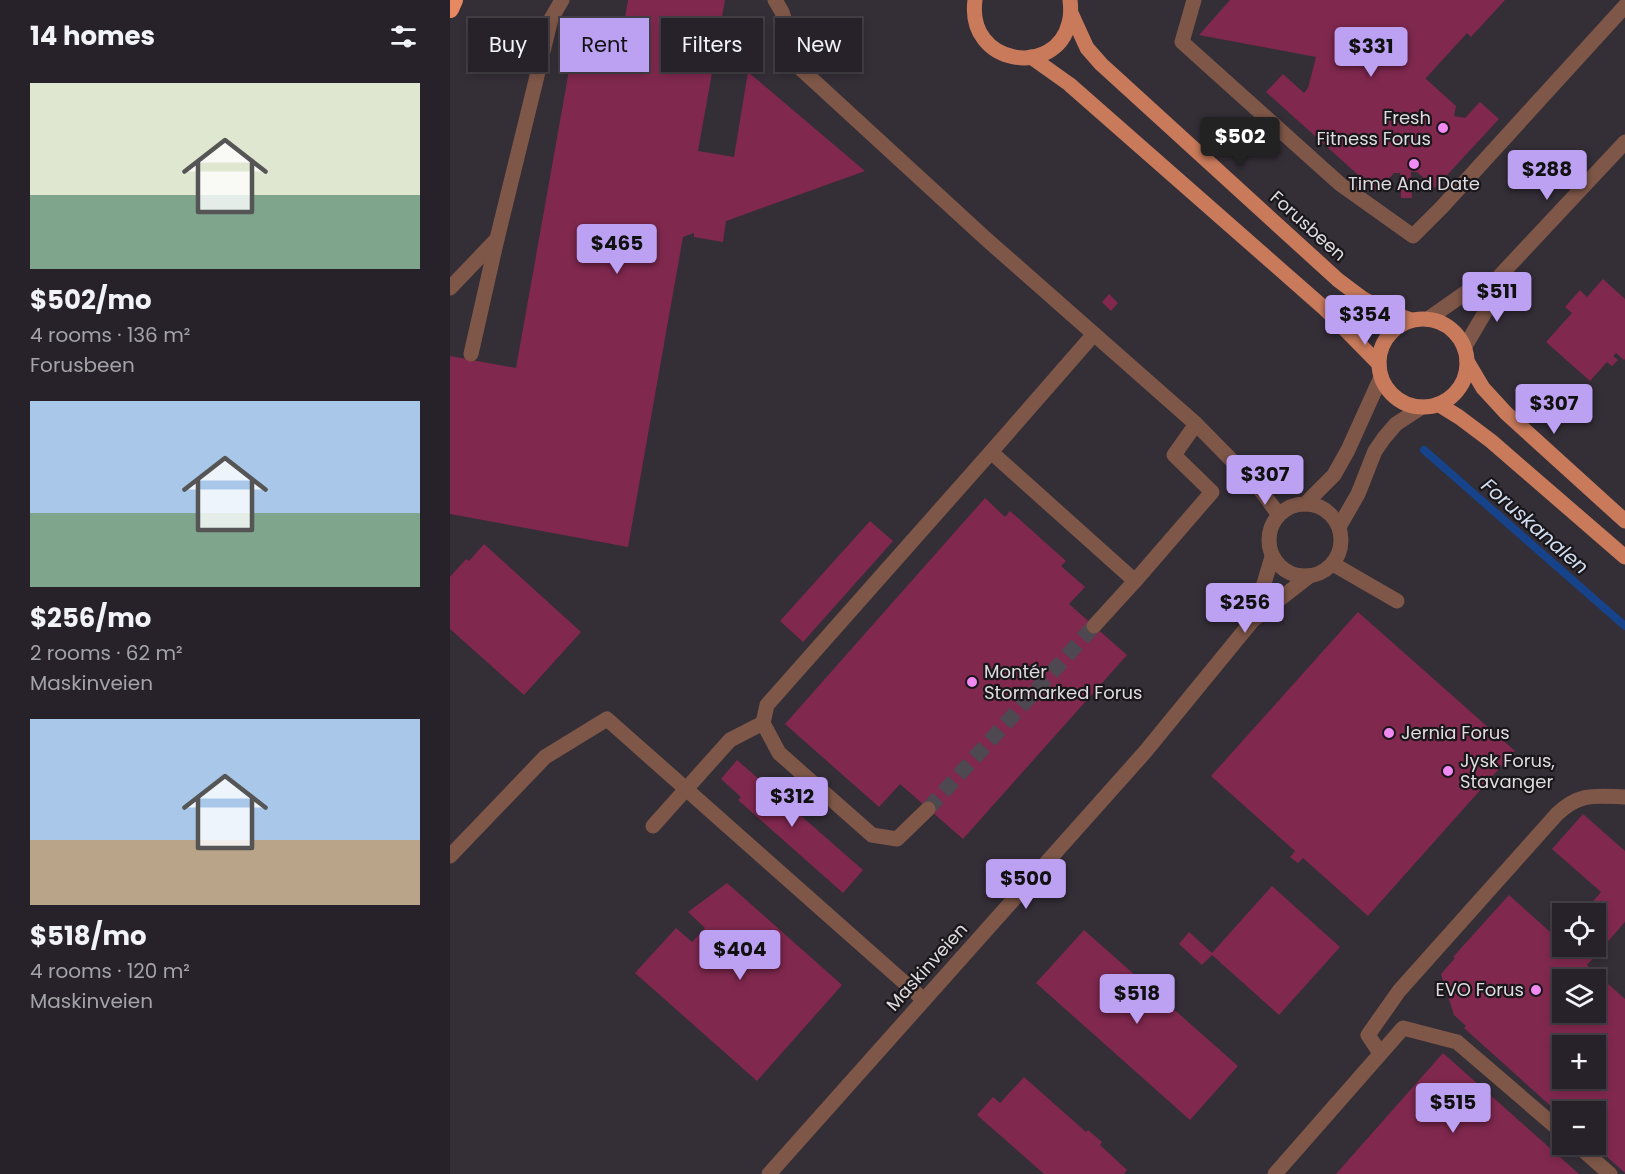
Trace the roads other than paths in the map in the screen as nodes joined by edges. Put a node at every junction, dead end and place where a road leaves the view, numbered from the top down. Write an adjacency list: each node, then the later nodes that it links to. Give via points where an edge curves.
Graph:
1 (454, 0): 8 (highway)
2 (562, 0): 11 (street, via 551,19)
3 (775, 0): 16 (street, via 801,69)
4 (1194, 0): 7 (street, via 1182,42 1340,184 1413,236)
5 (972, 3): 9 (main road, via 976,24 992,48 1011,57)
6 (1071, 6): 9 (main road, via 1063,37 1044,54); 15 (main road, Forusbeen, via 1087,48 1101,64 1338,280 1362,298)
7 (1625, 6)
8 (450, 9)
9 (1031, 57): 19 (main road, via 1070,84 1324,308)
10 (1625, 142): 12 (street)
11 (497, 240): 13 (street); 17 (street)
12 (1494, 282): 14 (street, via 1468,291); 18 (street)
13 (450, 288)
14 (1428, 319): 15 (main road); 18 (main road, via 1450,328)
15 (1411, 320): 19 (main road, via 1391,332 1384,342)
16 (1094, 334): 22 (street); 23 (street)
17 (471, 354)
18 (1466, 355): 20 (main road, via 1465,375 1459,387); 26 (main road, via 1483,388 1506,413)
19 (1380, 370): 21 (main road, via 1387,389 1396,398); 24 (street, via 1348,450 1334,475)
20 (1438, 404): 21 (main road); 29 (main road, via 1491,441)
21 (1422, 407): 27 (street, via 1396,424 1375,451 1358,494)
22 (1196, 424): 25 (street, via 1259,488); 32 (street, via 1174,455 1212,492)
23 (991, 452): 32 (street); 36 (street, via 767,705)
24 (1305, 504): 25 (street); 27 (street, via 1326,510)
25 (1279, 515): 28 (street, via 1269,535)
26 (1625, 521)
27 (1339, 527): 30 (street, via 1341,546)
28 (1272, 556): 31 (street, via 1287,572); 34 (street, Maskinveien)
29 (1625, 557)
30 (1333, 564): 31 (street); 33 (street)
31 (1308, 577): 34 (street, Maskinveien)
32 (1135, 581): 35 (street)
33 (1397, 601)
34 (1253, 620): 42 (street, Maskinveien, via 1145,752)
35 (1094, 626)
36 (763, 723): 37 (street, via 730,740); 39 (street, via 779,753 872,835 897,839)
37 (687, 789): 40 (street); 41 (street, via 607,719 545,757); 42 (street)
38 (1625, 797): 43 (street, via 1583,798 1557,814 1399,991 1368,1035)
39 (928, 809)
40 (652, 826)
41 (450, 856)
42 (924, 1000): 46 (street, Maskinveien)
43 (1380, 1053): 44 (street, via 1403,1028 1457,1042); 47 (street)
44 (1552, 1124)
45 (1588, 1155): 48 (street)
46 (769, 1174)
47 (1275, 1174)
48 (1610, 1174)

